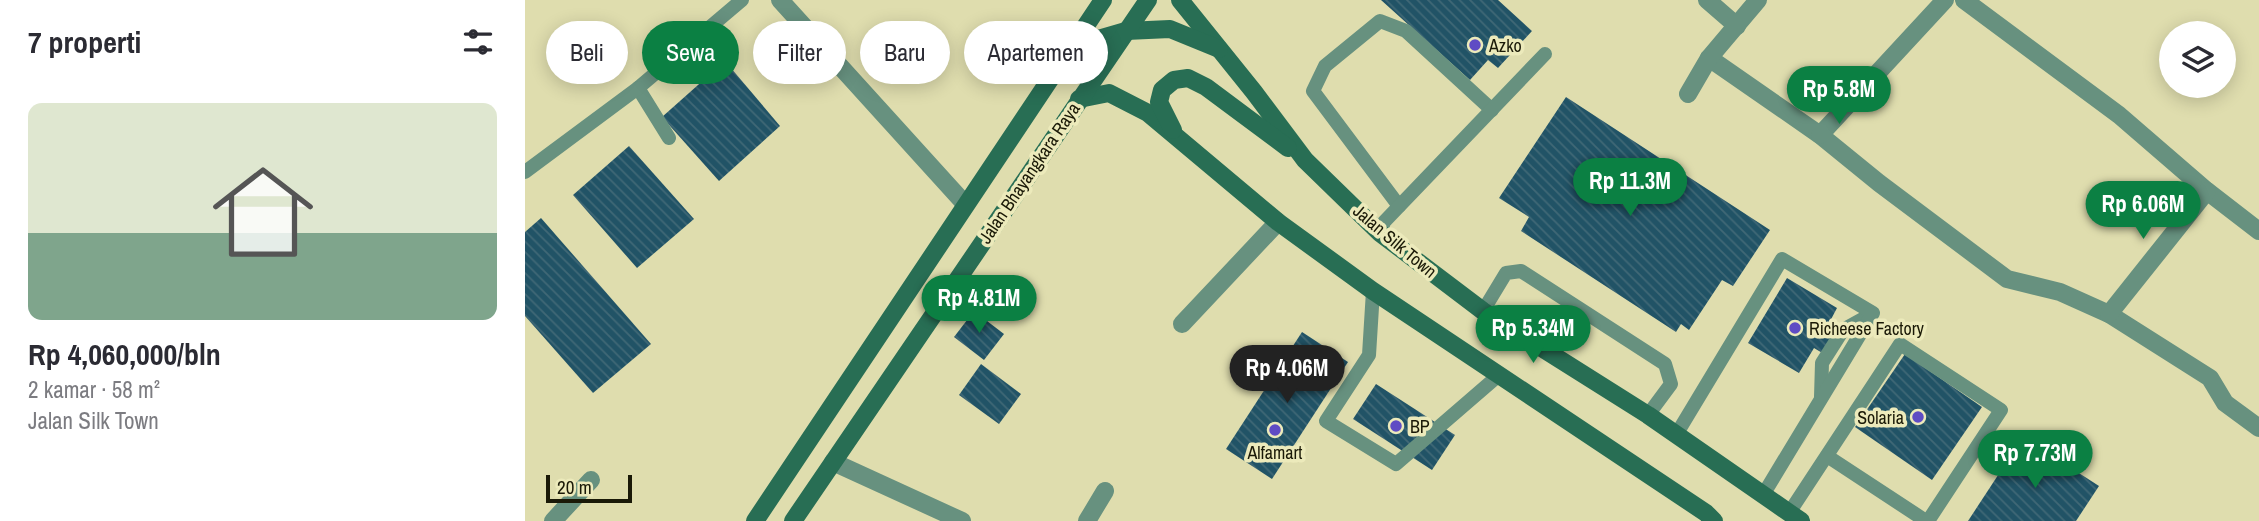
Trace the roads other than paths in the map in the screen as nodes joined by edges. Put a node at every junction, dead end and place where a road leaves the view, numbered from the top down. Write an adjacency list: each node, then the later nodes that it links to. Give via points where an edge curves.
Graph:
1 (742, 0): 18 (lane)
2 (780, 0): 28 (street)
3 (1103, 0): 10 (main road, Jalan Bhayangkara Raya)
4 (1148, 0): 12 (main road, Jalan Bhayangkara Raya)
5 (1180, 0): 14 (main road, Jalan Silk Town)
6 (1707, 0): 11 (street)
7 (1758, 0): 11 (street)
8 (1945, 0): 23 (street)
9 (1963, 0): 27 (street, via 2119,116)
10 (1089, 21)
11 (1737, 26): 16 (street)
12 (1126, 31): 13 (main road); 14 (main road, via 1170,29); 20 (main road, Jalan Bhayangkara Raya)
13 (1108, 36)
14 (1219, 49): 25 (main road, Jalan Silk Town)
15 (1545, 54): 21 (lane)
16 (1709, 58): 19 (street); 23 (street)
17 (1046, 84): 28 (main road, Jalan Bhayangkara Raya)
18 (638, 88): 24 (lane); 26 (lane)
19 (1688, 94)
20 (1079, 99): 22 (main road, via 1109,93 1148,113); 42 (main road, Jalan Bhayangkara Raya)
21 (1492, 110): 29 (lane); 29 (lane, via 1406,31 1380,21 1325,66 1313,91)
22 (1175, 135): 25 (main road, via 1159,102 1162,90 1174,80 1188,78); 30 (main road)
23 (1821, 135): 35 (street, via 2007,279 2060,292)
24 (669, 138)
25 (1305, 160): 32 (main road, Jalan Silk Town)
26 (525, 172)
27 (2207, 191): 31 (street); 35 (street)
28 (965, 204): 47 (main road, Jalan Bhayangkara Raya)
29 (1399, 206): 32 (lane)
30 (1278, 222): 33 (main road); 36 (street)
31 (2259, 232)
32 (1380, 233): 34 (main road, Jalan Silk Town)
33 (1373, 291): 37 (main road); 37 (lane, via 1369,355 1326,421 1396,464)
34 (1483, 311): 38 (main road, Jalan Silk Town); 38 (lane, via 1506,273 1521,271 1665,364 1671,384)
35 (2109, 314): 39 (street, via 2210,378 2225,403)
36 (1182, 324)
37 (1499, 375): 52 (main road)
38 (1648, 415): 40 (main road, Jalan Silk Town)
39 (2259, 428)
40 (1676, 435): 45 (main road, Jalan Silk Town); 45 (lane, via 1782,259 1873,313 1843,330 1822,363 1821,400)
41 (1827, 456): 46 (lane); 53 (lane); 53 (lane, via 1901,344 2001,411)
42 (833, 463): 49 (main road, Jalan Bhayangkara Raya); 50 (street)
43 (591, 480): 48 (street)
44 (1105, 491): 51 (street)
45 (1763, 495): 46 (main road, Jalan Silk Town)
46 (1795, 517)
47 (759, 520)
48 (553, 521)
49 (793, 521)
50 (962, 521)
51 (1087, 521)
52 (1714, 521)
53 (1927, 521)

